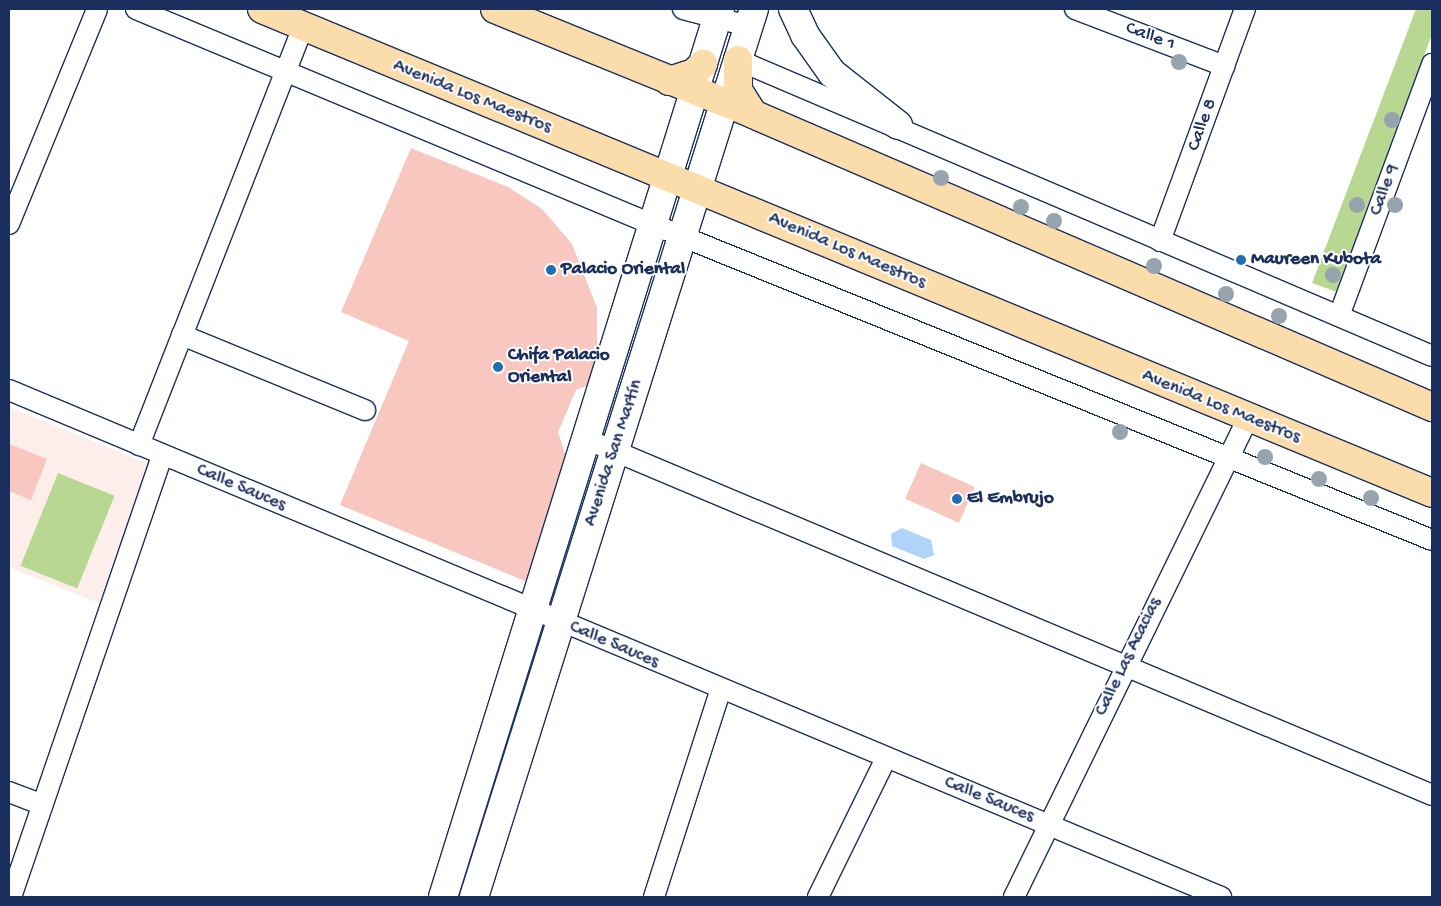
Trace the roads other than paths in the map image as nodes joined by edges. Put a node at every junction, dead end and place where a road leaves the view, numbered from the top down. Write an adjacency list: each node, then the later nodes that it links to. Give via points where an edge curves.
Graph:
1 (97, 9): 24 (street)
2 (136, 9): 16 (street)
3 (262, 9): 11 (highway, Avenida Los Maestros)
4 (495, 9): 17 (highway)
5 (682, 9): 9 (street)
6 (793, 9): 21 (main road, via 808,41 832,73)
7 (1075, 9): 15 (street, Calle 1)
8 (1245, 9): 15 (street, Calle 8)
9 (719, 14): 10 (street); 13 (main road, Avenida San Martín)
10 (751, 18): 12 (main road, Avenida San Martín)
11 (303, 27): 16 (street); 22 (highway, Avenida Los Maestros)
12 (738, 60): 19 (main road, Avenida San Martín); 20 (highway, via 738,90); 21 (street)
13 (703, 64): 17 (highway, via 694,73); 18 (main road, Avenida San Martín)
14 (1432, 64): 28 (street, Calle 9)
15 (1224, 66): 27 (street, Calle 8)
16 (286, 72): 25 (street); 29 (street)
17 (669, 80): 18 (highway)
18 (695, 91): 19 (highway); 22 (main road, Avenida San Martín)
19 (724, 102): 20 (highway); 23 (main road, Avenida San Martín)
20 (753, 114): 32 (highway)
21 (898, 125): 27 (street)
22 (668, 177): 23 (highway, Avenida Los Maestros); 25 (main road, Avenida San Martín)
23 (697, 189): 26 (main road, Avenida San Martín); 34 (highway, Avenida Los Maestros)
24 (9, 224)
25 (654, 225): 26 (street); 35 (main road, Avenida San Martín)
26 (683, 237): 37 (main road, Avenida San Martín); 39 (street)
27 (1160, 241): 28 (street)
28 (1338, 316): 30 (street)
29 (182, 335): 33 (street); 36 (street)
30 (1432, 356)
31 (9, 390): 36 (street, Calle Sauces)
32 (1432, 407)
33 (365, 410)
34 (1248, 418): 39 (street, Calle Las Acacias); 40 (highway, Avenida Los Maestros)
35 (586, 439): 37 (street); 42 (main road, Avenida San Martín)
36 (139, 445): 38 (street, Calle Sauces)
37 (614, 451): 43 (main road, Avenida San Martín); 44 (street)
38 (162, 455): 42 (street, Calle Sauces); 49 (street)
39 (1228, 456): 41 (street); 44 (street, Calle Las Acacias)
40 (1432, 493)
41 (1432, 540)
42 (532, 611): 43 (street, Calle Sauces); 52 (main road, Avenida San Martín)
43 (560, 622): 45 (street, Calle Sauces); 53 (main road, Avenida San Martín)
44 (1123, 666): 48 (street); 50 (street, Calle Las Acacias)
45 (720, 691): 46 (street, Calle Sauces); 54 (street)
46 (886, 758): 50 (street, Calle Sauces); 55 (street)
47 (9, 792): 49 (street)
48 (1432, 795)
49 (43, 805): 51 (street)
50 (1048, 824): 56 (street, Calle Las Acacias); 57 (street, Calle Sauces)
51 (11, 897)
52 (443, 897)
53 (474, 897)
54 (654, 897)
55 (818, 897)
56 (1014, 897)
57 (1221, 897)

